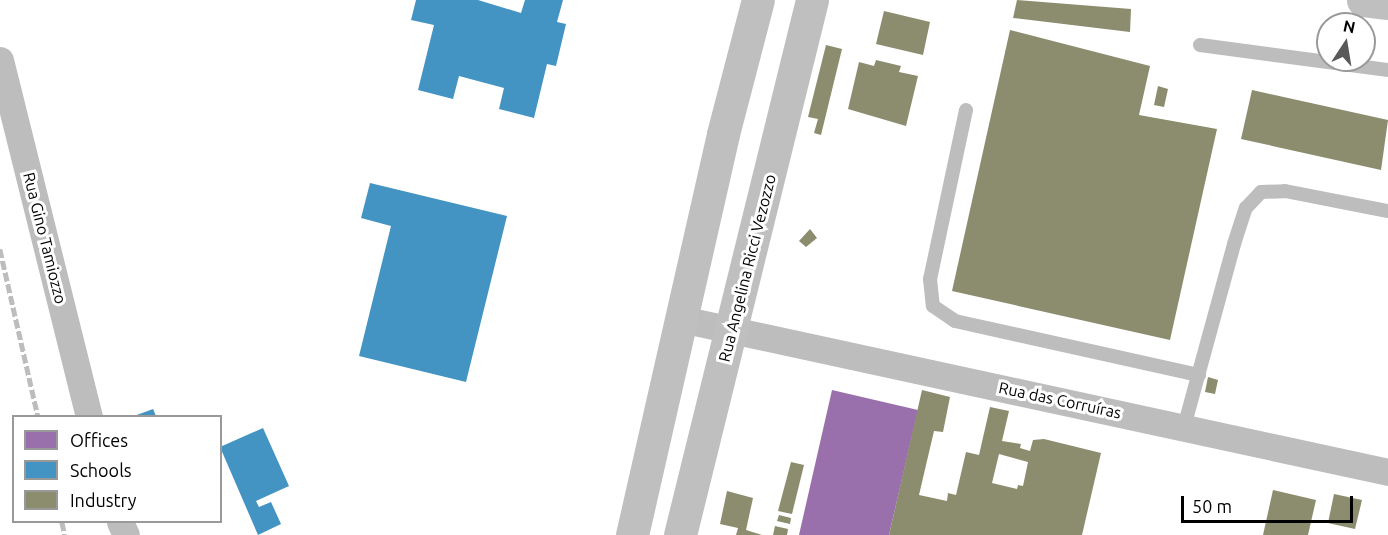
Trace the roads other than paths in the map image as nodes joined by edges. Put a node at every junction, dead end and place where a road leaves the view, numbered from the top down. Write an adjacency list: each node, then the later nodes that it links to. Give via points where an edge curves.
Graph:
1 (758, 0): 10 (main road)
2 (812, 0): 11 (main road, Rua Angelina Ricci Vezozzo)
3 (1363, 0): 4 (main road)
4 (1388, 3)
5 (1200, 45): 7 (lane)
6 (0, 60): 13 (street, Rua Gino Tamiozzo)
7 (1388, 70)
8 (966, 110): 12 (lane, via 930,279 933,306 955,321)
9 (1388, 211): 12 (lane, via 1285,191 1261,192 1246,208)
10 (681, 319): 11 (street, Rua das Corruíras); 16 (main road)
11 (732, 328): 14 (street, Rua das Corruíras); 17 (main road, Rua Angelina Ricci Vezozzo)
12 (1199, 375): 14 (lane)
13 (89, 415)
14 (1184, 427): 15 (street, Rua das Corruíras)
15 (1388, 472)
16 (632, 535)
17 (680, 535)

